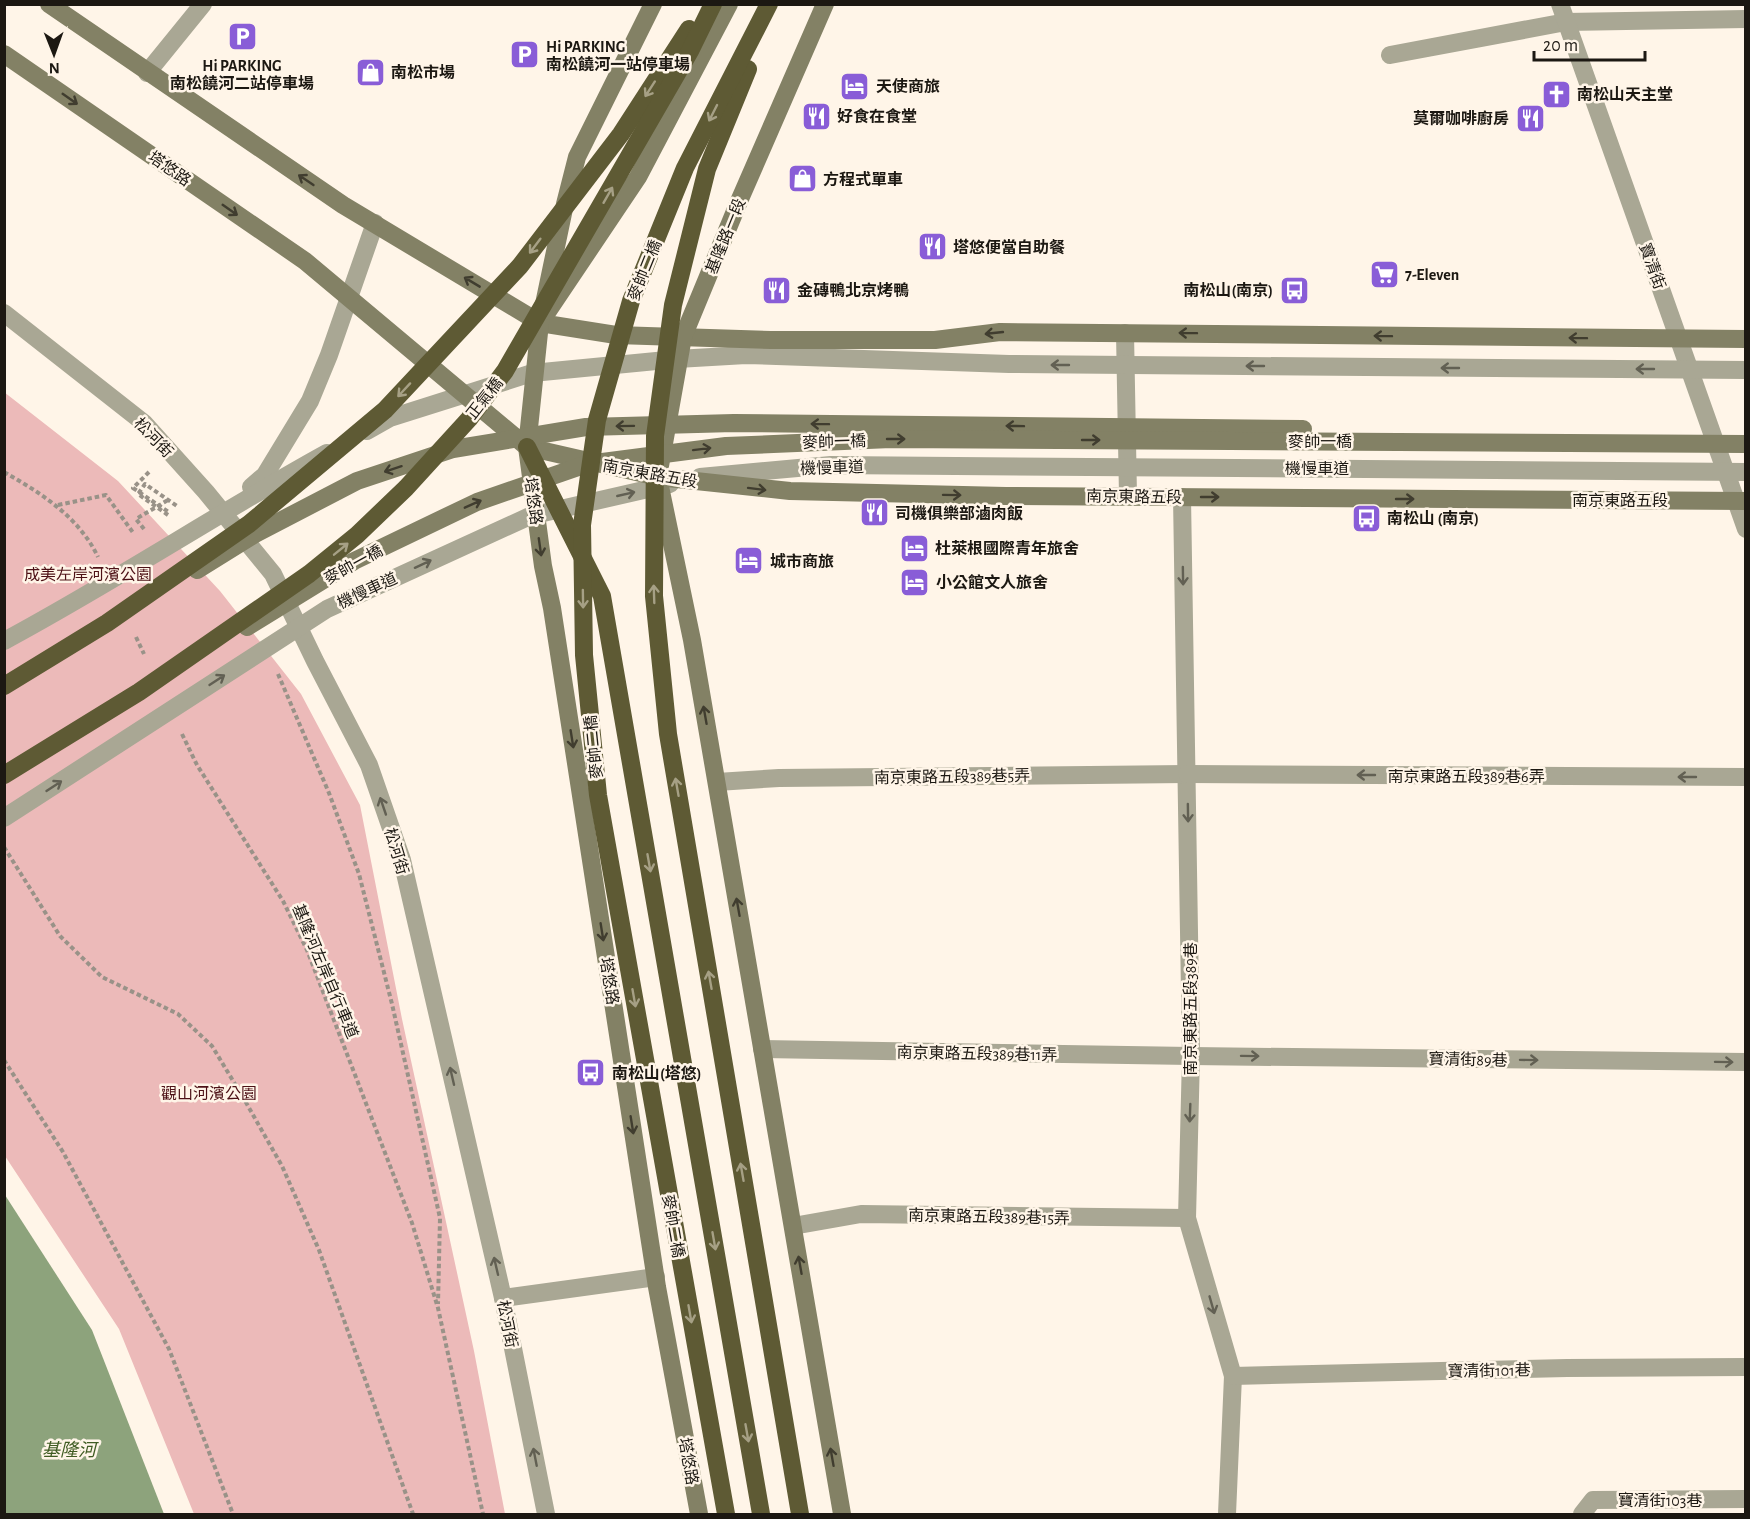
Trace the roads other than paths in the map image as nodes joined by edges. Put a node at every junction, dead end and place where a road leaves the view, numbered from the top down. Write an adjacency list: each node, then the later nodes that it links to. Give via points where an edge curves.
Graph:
1 (49, 4): 15 (main road)
2 (203, 4): 15 (street)
3 (705, 4): 36 (highway, 麥帥一橋, one-way to 36, via 621,134 520,266 385,410 249,524 107,623)
4 (713, 4): 37 (highway, 正氣橋, one-way to 4, via 309,574 357,535 469,419 530,332)
5 (729, 4): 19 (main road, via 638,177)
6 (769, 4): 56 (highway, 麥帥二橋, one-way to 56, via 685,168 631,301 597,420 582,525 584,655 598,795)
7 (774, 4): 58 (highway, 麥帥二橋, one-way to 7, via 668,734 654,596 655,436 673,305 707,169)
8 (825, 4): 21 (main road, 基隆路一段)
9 (1560, 4): 12 (street, 寶清街)
10 (648, 7): 19 (main road, via 577,157)
11 (1746, 19): 12 (street)
12 (1566, 22): 14 (street); 22 (street, 寶清街)
13 (4, 54): 17 (main road, 塔悠路, one-way to 17, via 305,261)
14 (1390, 55)
15 (147, 73): 16 (main road, one-way to 15)
16 (375, 223): 17 (street); 19 (main road, one-way to 16)
17 (348, 299): 27 (main road, 塔悠路); 33 (street, via 310,401 265,475)
18 (4, 313): 33 (street, 松河街, via 144,423)
19 (540, 323): 21 (main road, via 616,335); 27 (main road, 塔悠路)
20 (1125, 333): 21 (main road, one-way to 21, via 1000,332 935,340); 22 (main road, one-way to 20); 30 (street)
21 (683, 337): 29 (main road, 基隆路一段)
22 (1679, 339): 23 (main road); 32 (street, 寶清街)
23 (1746, 339)
24 (1746, 370): 35 (street, one-way to 35, via 1009,364 746,355 532,373 390,418)
25 (1746, 434): 36 (main road, 麥帥一橋, one-way to 36, via 746,423 586,427 453,449 357,480 255,534)
26 (1746, 444): 39 (main road, 麥帥一橋, one-way to 26, via 354,561 477,502 587,464 726,446 891,439)
27 (527, 447): 29 (main road, 南京東路五段); 48 (main road, 塔悠路, one-way to 48); 57 (highway, one-way to 57, via 603,596)
28 (1746, 472): 42 (street, 機慢車道, one-way to 28, via 327,609 530,516 705,476 831,465)
29 (658, 477): 30 (main road, 南京東路五段, one-way to 30, via 790,491); 41 (main road, one-way to 29, via 693,640)
30 (1128, 496): 31 (main road, 南京東路五段)
31 (1182, 497): 32 (main road, 南京東路五段, one-way to 32); 38 (street, 南京東路五段389巷, one-way to 38)
32 (1740, 501): 34 (street, 寶清街)
33 (222, 512): 49 (street, 松河街, one-way to 33, via 402,860 369,765 273,574)
34 (1746, 529)
35 (4, 641)
36 (4, 686)
37 (139, 692): 39 (highway, 麥帥一橋)
38 (1187, 774): 40 (street, 南京東路五段389巷6弄, one-way to 38); 41 (street, 南京東路五段389巷5弄); 44 (street, 南京東路五段389巷, one-way to 44)
39 (4, 775)
40 (1746, 777)
41 (717, 782): 43 (main road, one-way to 41)
42 (4, 818)
43 (762, 1050): 44 (street, 南京東路五段389巷11弄); 47 (main road)
44 (1191, 1056): 45 (street, 寶清街89巷, one-way to 45); 46 (street, 南京東路五段389巷, one-way to 46)
45 (1746, 1062)
46 (1187, 1218): 47 (street, 南京東路五段389巷15弄, via 861,1214); 51 (street, 南京東路五段389巷, one-way to 51)
47 (792, 1226): 59 (main road, one-way to 47)
48 (656, 1277): 49 (street); 55 (main road, 塔悠路)
49 (503, 1298): 54 (street, 松河街, one-way to 49)
50 (1746, 1367): 51 (street, 寶清街101巷)
51 (1233, 1376): 60 (street, 南京東路五段389巷)
52 (1746, 1499): 53 (street, 寶清街103巷)
53 (1593, 1507): 61 (street, 寶清街103巷)
54 (546, 1515)
55 (699, 1515)
56 (726, 1515)
57 (761, 1515)
58 (800, 1515)
59 (842, 1515)
60 (1227, 1515)
61 (1582, 1515)

